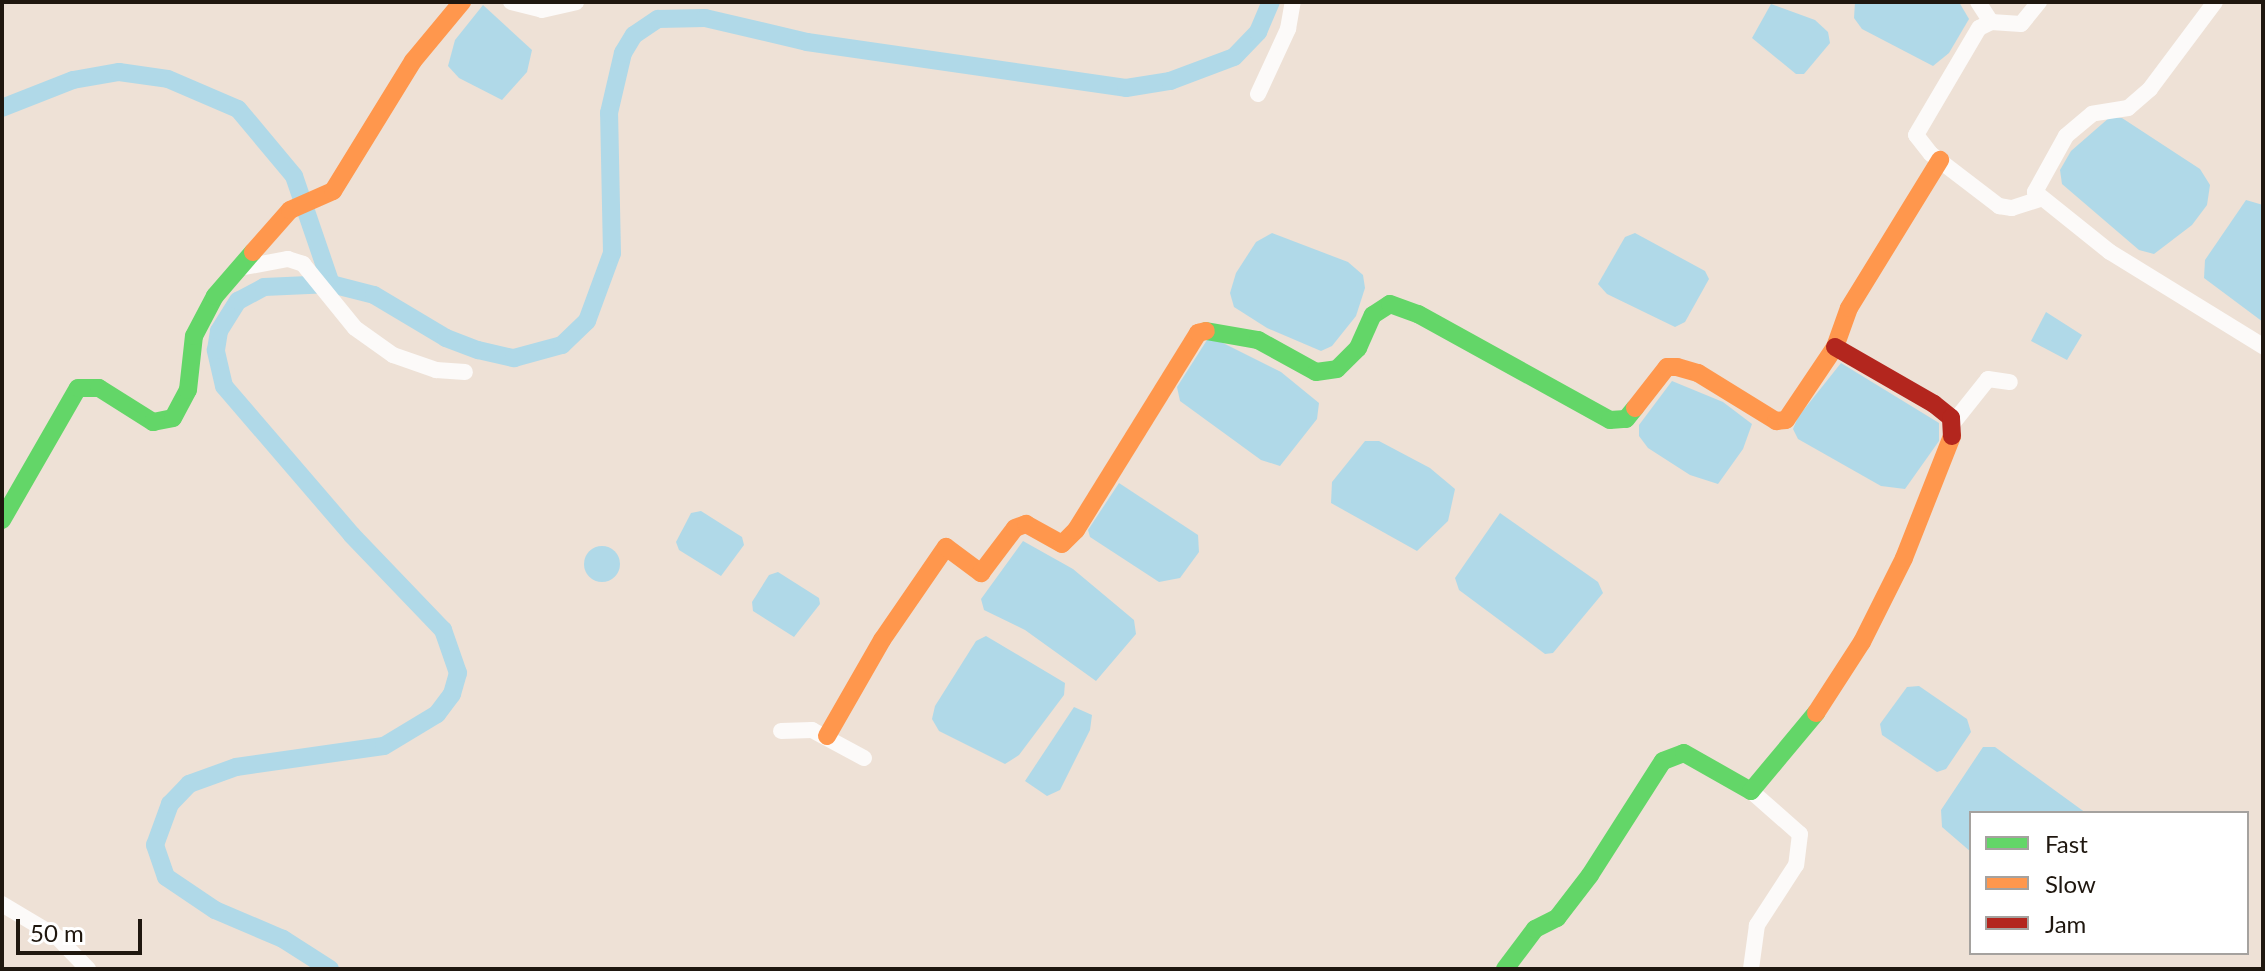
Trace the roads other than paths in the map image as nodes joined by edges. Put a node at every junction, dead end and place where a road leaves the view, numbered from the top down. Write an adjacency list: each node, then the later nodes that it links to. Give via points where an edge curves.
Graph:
1 (462, 2): 12 (street, via 413,61 333,191 296,208)
2 (511, 2): 3 (street, via 542,10)
3 (576, 2)
4 (1293, 2): 9 (street, via 1288,29)
5 (1978, 2): 8 (street)
6 (2039, 2): 8 (street, via 2021,24)
7 (2215, 2): 11 (street, via 2150,89 2128,108 2092,114 2066,136 2036,183)
8 (1991, 22): 10 (street, via 1979,28 1918,124 1920,143)
9 (1258, 94)
10 (1940, 160): 11 (street, via 1999,206 2012,208); 14 (street, via 1849,308)
11 (2040, 199): 13 (street, via 2110,252)
12 (239, 268): 15 (street, via 288,259 314,273 355,328 393,355 436,370); 18 (street, via 201,317 188,390 173,418 153,422 99,388 78,388)
13 (2263, 346)
14 (1835, 347): 17 (street, via 1934,404); 20 (street, via 1786,420 1776,421 1698,373 1667,367 1626,419 1610,420 1418,314 1390,304 1373,315 1358,348 1337,369 1316,372 1258,340 1232,333 1198,333 1076,530 1062,544 1026,524 1015,528 981,573 946,547 882,640)
15 (465, 372)
16 (2010, 382): 17 (street, via 1988,379)
17 (1953, 423): 22 (street, via 1951,444 1904,558 1862,642 1827,699)
18 (2, 520)
19 (781, 731): 20 (street, via 799,726)
20 (827, 736): 21 (street)
21 (864, 758)
22 (1751, 791): 25 (street, via 1698,760 1674,754 1557,918 1535,929); 26 (street, via 1800,834 1796,865 1757,925)
23 (2, 904): 24 (street, via 57,937)
24 (88, 969)
25 (1505, 969)
26 (1751, 969)

